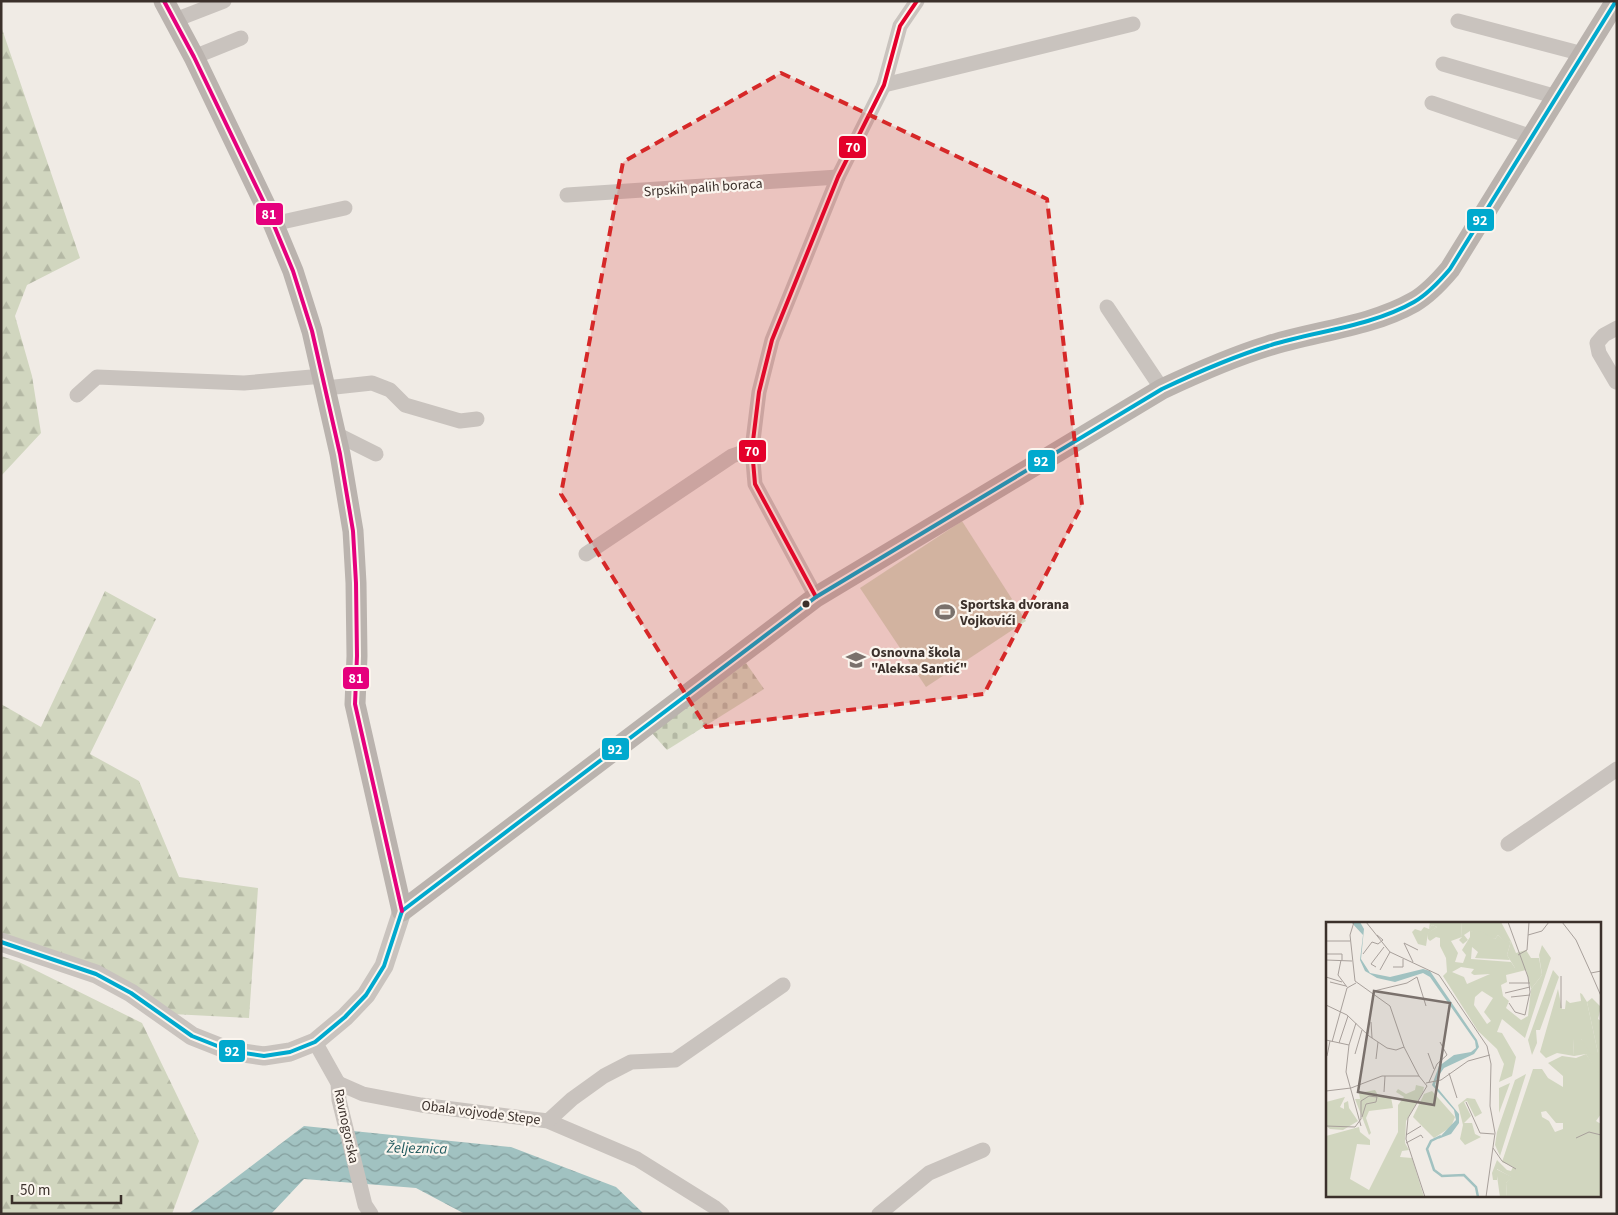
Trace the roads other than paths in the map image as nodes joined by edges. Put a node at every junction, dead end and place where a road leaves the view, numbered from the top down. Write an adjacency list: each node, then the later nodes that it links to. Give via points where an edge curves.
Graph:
1 (164, 1): 6 (main road)
2 (197, 1): 6 (street)
3 (224, 1): 6 (street)
4 (917, 1): 13 (street, via 900,26)
5 (1616, 1): 10 (main road)
6 (181, 17): 11 (main road)
7 (1458, 21): 10 (street)
8 (1133, 24): 13 (street)
9 (241, 38): 11 (street)
10 (1583, 54): 14 (main road)
11 (194, 57): 20 (main road)
12 (1443, 64): 14 (street)
13 (884, 84): 17 (street)
14 (1557, 97): 16 (main road)
15 (1432, 103): 16 (street)
16 (1532, 138): 27 (main road, via 1450,269 1433,288 1414,302 1388,314 1268,346)
17 (838, 177): 18 (street, Srpskih palih boraca); 31 (street, via 772,340 759,392)
18 (567, 195)
19 (345, 208): 20 (street)
20 (273, 224): 24 (main road, via 296,279)
21 (1107, 307): 27 (street)
22 (1617, 328): 25 (street, via 1597,343 1599,353)
23 (217, 371): 26 (street)
24 (324, 382): 26 (street); 29 (street, via 372,383 390,390 404,406 460,421); 30 (main road)
25 (1616, 382)
26 (244, 383): 28 (street, via 97,376)
27 (1162, 389): 34 (main road)
28 (77, 395)
29 (477, 419)
30 (336, 434): 32 (street); 37 (main road, via 353,531 357,656 355,704)
31 (752, 449): 33 (street, via 732,456); 34 (street, via 755,484)
32 (376, 454)
33 (586, 554)
34 (816, 597): 37 (main road)
35 (1617, 769): 36 (street)
36 (1508, 844)
37 (402, 911): 40 (street, via 384,966 366,995)
38 (1, 942): 40 (street, via 96,974 131,993 192,1036 230,1051 264,1056 290,1052)
39 (783, 985): 42 (street, via 675,1060 631,1062 604,1076)
40 (315, 1042): 41 (street, Ravnogorska)
41 (338, 1083): 42 (street, Obala vojvode Stepe, via 363,1094); 44 (street, Ravnogorska, via 339,1100)
42 (548, 1121): 45 (street, Obala vojvode Stepe, via 637,1158)
43 (983, 1150): 46 (street, via 929,1172)
44 (368, 1209)
45 (722, 1214)
46 (879, 1214)

